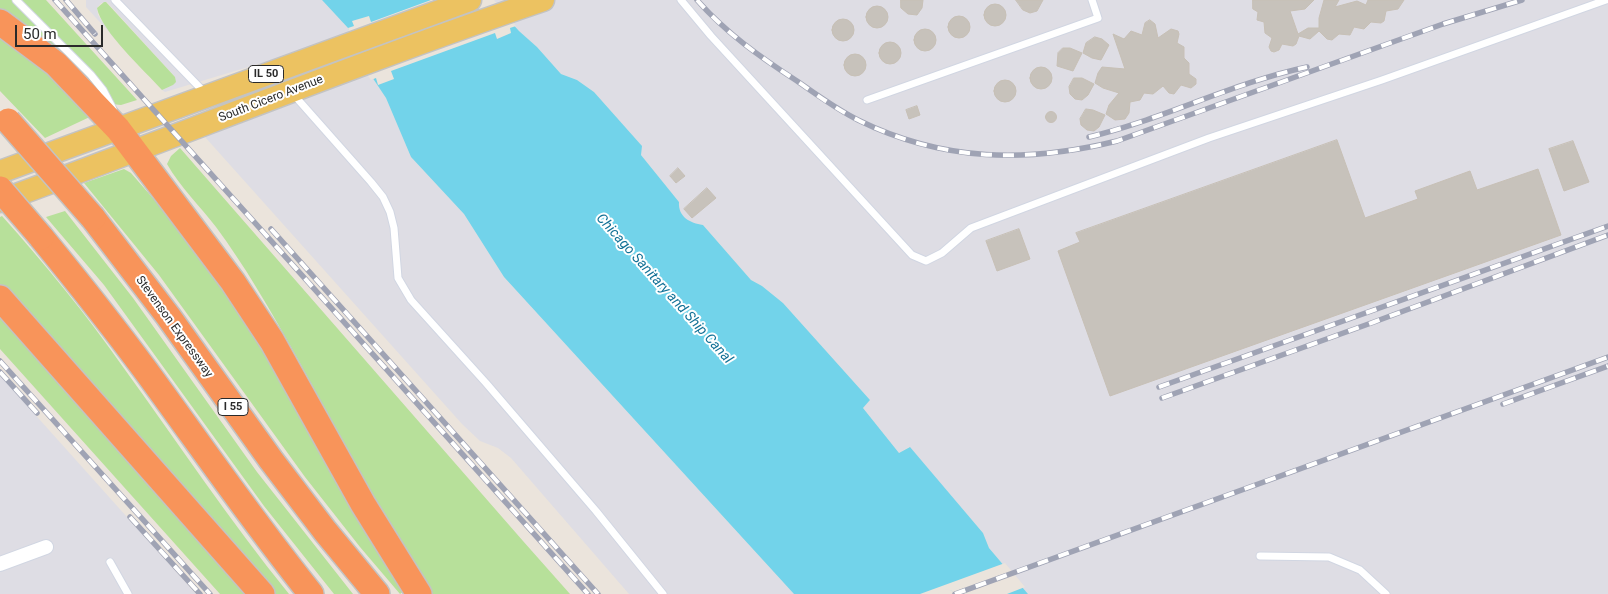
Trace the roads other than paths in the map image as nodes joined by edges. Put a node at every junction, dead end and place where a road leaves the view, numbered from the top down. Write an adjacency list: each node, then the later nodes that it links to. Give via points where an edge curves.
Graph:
1 (16, 0): 13 (lane, via 91,75 103,90)
2 (115, 0): 10 (lane)
3 (470, 0): 10 (main road, South Cicero Avenue / IL 50)
4 (543, 0): 9 (main road, South Cicero Avenue / IL 50)
5 (681, 0): 7 (lane, via 912,255 926,261 942,253 971,228 1209,138)
6 (1092, 0): 11 (lane, via 1098,18)
7 (1606, 0)
8 (0, 22): 13 (highway, via 56,64)
9 (291, 92): 14 (main road, South Cicero Avenue / IL 50); 28 (lane, via 383,197 394,228 398,278 411,300 583,496)
10 (207, 95): 13 (main road, South Cicero Avenue / IL 50)
11 (867, 100)
12 (4, 117): 26 (highway, Stevenson Expressway / I 55, bridge, via 92,218 168,316 270,460)
13 (121, 128): 14 (highway); 15 (main road, South Cicero Avenue / IL 50)
14 (135, 152): 17 (main road, South Cicero Avenue / IL 50); 27 (highway, via 233,282 272,341 363,504)
15 (0, 172)
16 (0, 189): 25 (highway, bridge, via 104,315 234,496)
17 (0, 201)
18 (0, 298): 24 (highway)
19 (46, 546): 22 (street)
20 (1260, 556): 29 (lane, via 1328,557 1360,570)
21 (110, 562): 23 (lane)
22 (0, 564)
23 (128, 594)
24 (262, 594)
25 (312, 594)
26 (377, 594)
27 (419, 594)
28 (663, 594)
29 (1386, 594)

